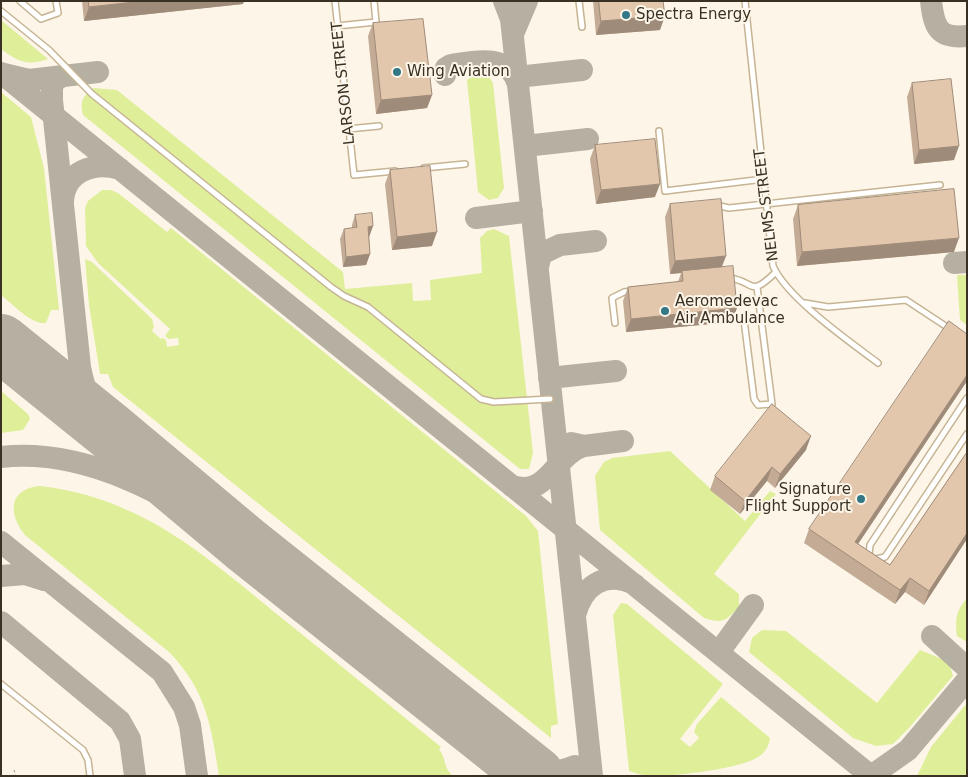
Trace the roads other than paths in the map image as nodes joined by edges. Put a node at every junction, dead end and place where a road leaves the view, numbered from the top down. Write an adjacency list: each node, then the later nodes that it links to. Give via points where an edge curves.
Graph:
1 (20, 1): 2 (lane, via 41,19 58,13)
2 (56, 1)
3 (335, 1): 9 (lane, LARSON STREET)
4 (374, 1): 8 (lane)
5 (579, 1): 10 (lane)
6 (747, 2): 18 (lane, NELMS STREET)
7 (1, 11): 32 (lane, via 49,50 100,100 331,287 368,307 481,399 510,402)
8 (376, 22): 9 (lane); 11 (lane, via 377,30)
9 (337, 26): 13 (lane, LARSON STREET)
10 (582, 27)
11 (386, 29)
12 (379, 126): 13 (lane)
13 (348, 129): 17 (lane, LARSON STREET, via 354,175)
14 (659, 131): 18 (lane, via 665,191)
15 (465, 164): 16 (lane)
16 (419, 169)
17 (400, 170)
18 (764, 179): 20 (lane, NELMS STREET)
19 (940, 185): 20 (lane)
20 (767, 204): 21 (lane, via 729,208); 22 (lane, NELMS STREET)
21 (711, 206)
22 (776, 272): 24 (lane); 26 (lane, NELMS STREET)
23 (723, 278): 24 (lane)
24 (757, 287): 27 (lane, via 772,404 758,406 754,399)
25 (641, 290): 28 (lane, via 624,292 612,298)
26 (803, 302): 29 (lane, via 828,307 906,300); 30 (lane, NELMS STREET)
27 (744, 320)
28 (614, 323)
29 (959, 335)
30 (878, 363)
31 (967, 398): 33 (lane, via 869,547 872,558 879,560 885,557)
32 (550, 399)
33 (967, 434)
34 (1, 684): 35 (lane, via 83,750)
35 (90, 776)

